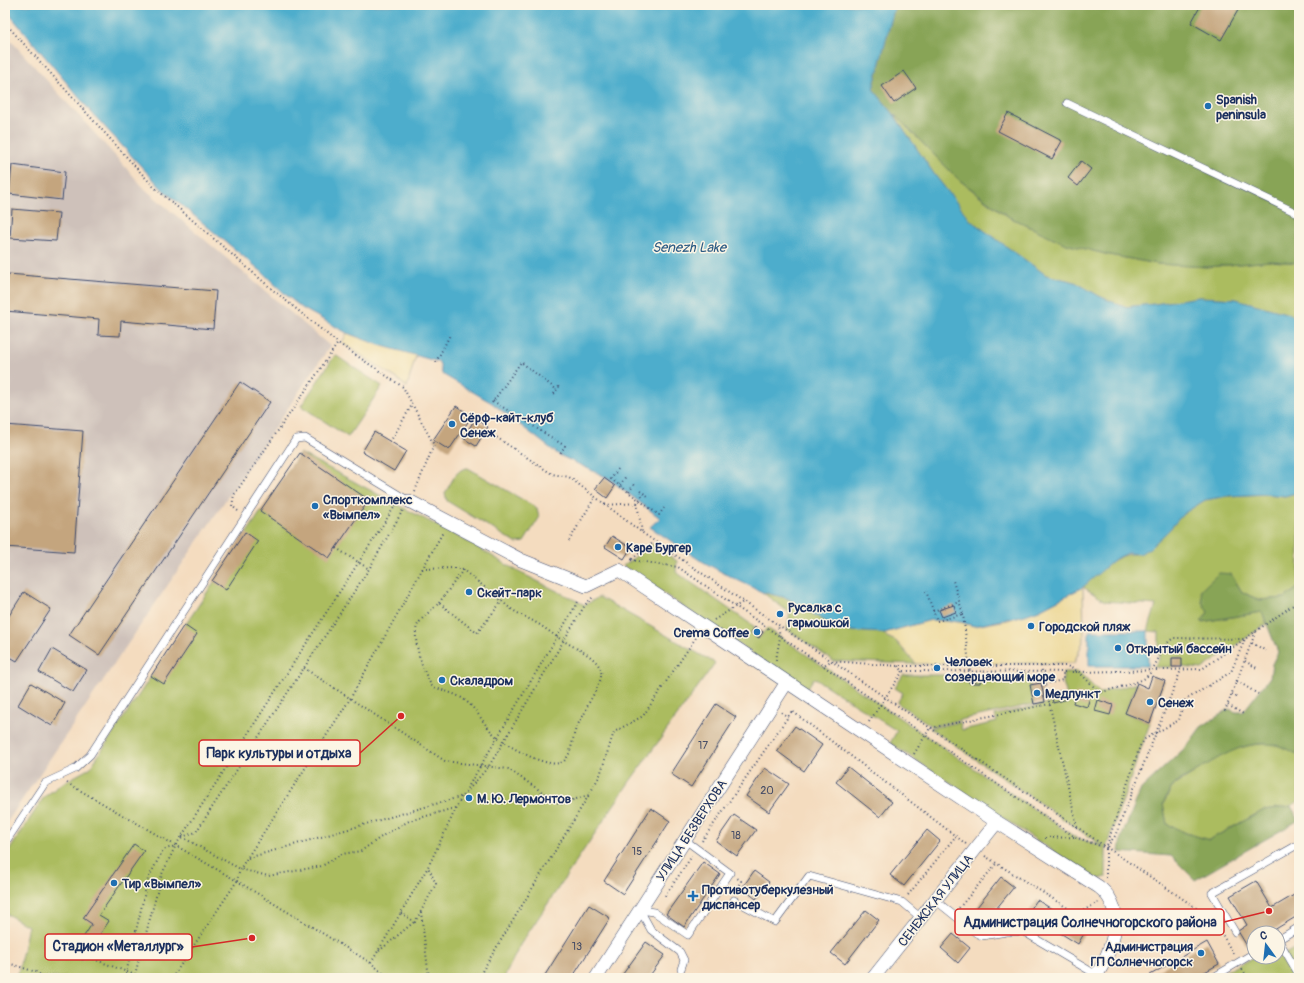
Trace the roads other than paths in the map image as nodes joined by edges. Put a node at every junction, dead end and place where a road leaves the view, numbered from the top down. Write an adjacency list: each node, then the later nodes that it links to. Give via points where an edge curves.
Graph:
1 (1067, 102): 2 (lane)
2 (1299, 214)
3 (406, 498): 4 (street, via 521,560 586,586 619,570); 7 (lane, via 302,438 294,442 90,755 79,766 45,783)
4 (787, 682): 5 (street); 6 (street, УЛИЦА БЕЗВЕРХОВА)
5 (997, 822): 10 (street, СЕНЕЖСКАЯ УЛИЦА); 20 (street, via 1107,895 1115,918 1114,935 1112,945)
6 (685, 840): 11 (street, УЛИЦА БЕЗВЕРХОВА); 11 (lane, via 730,873 688,935 654,912)
7 (5, 843)
8 (1299, 844): 14 (lane, via 1212,894)
9 (734, 900): 12 (lane, via 775,922 809,876 902,902)
10 (935, 900): 12 (street, СЕНЕЖСКАЯ УЛИЦА); 20 (lane, via 982,936 1024,932)
11 (640, 910): 18 (lane, via 651,930 680,952 684,960); 21 (street, УЛИЦА БЕЗВЕРХОВА)
12 (921, 918): 22 (street, СЕНЕЖСКАЯ УЛИЦА)
13 (1299, 927): 15 (lane)
14 (1235, 932)
15 (1286, 934)
16 (1286, 953): 19 (lane)
17 (1246, 958): 23 (lane)
18 (681, 969)
19 (1299, 975)
20 (1096, 976)
21 (596, 978)
22 (873, 978)
23 (1212, 978)

